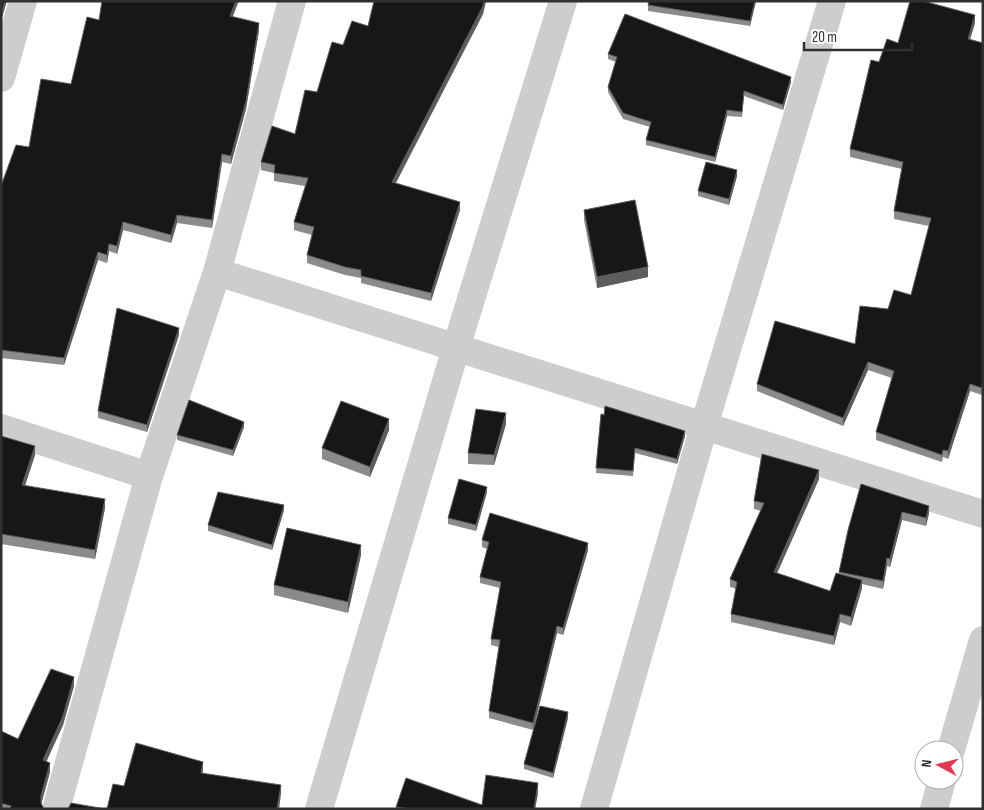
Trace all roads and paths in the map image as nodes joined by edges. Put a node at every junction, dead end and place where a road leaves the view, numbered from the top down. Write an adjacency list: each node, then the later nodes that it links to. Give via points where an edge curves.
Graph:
1 (23, 1): 5 (street)
2 (292, 1): 6 (street)
3 (563, 1): 7 (street)
4 (832, 1): 8 (street)
5 (1, 78)
6 (216, 272): 7 (street); 10 (street)
7 (456, 348): 8 (street); 16 (street)
8 (704, 426): 11 (street); 17 (street)
9 (1, 428): 10 (street)
10 (149, 476): 15 (street)
11 (983, 514)
12 (983, 640): 13 (street)
13 (954, 740)
14 (939, 790): 18 (street)
15 (56, 809)
16 (320, 809)
17 (594, 809)
18 (934, 809)

